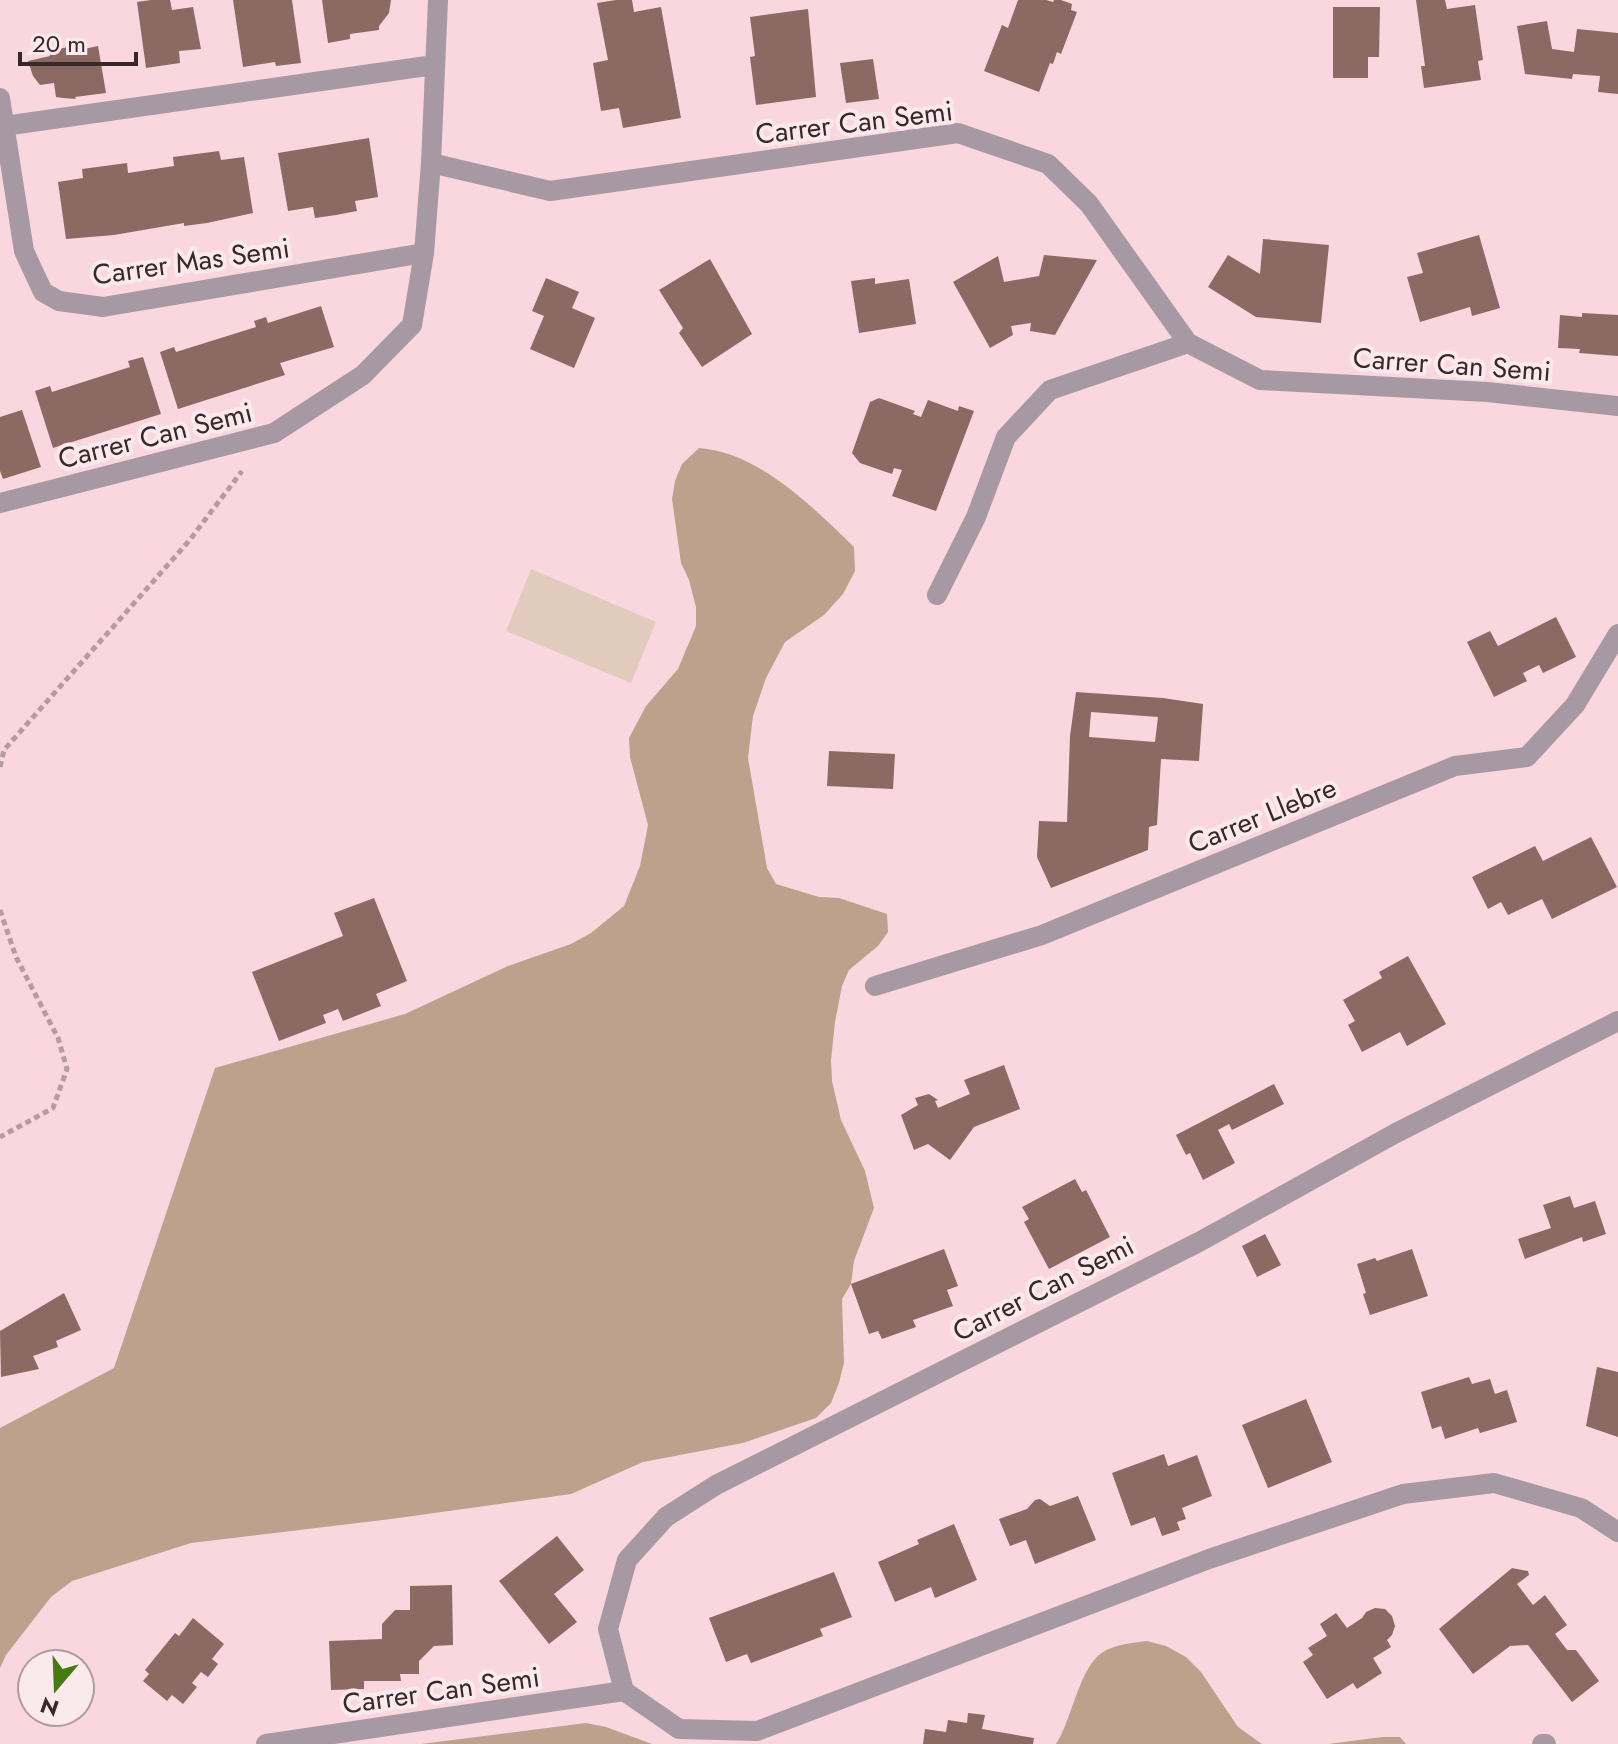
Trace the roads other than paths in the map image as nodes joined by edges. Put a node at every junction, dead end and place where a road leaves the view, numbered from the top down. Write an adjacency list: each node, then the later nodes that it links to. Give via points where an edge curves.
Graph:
1 (438, 0): 2 (street, Carrer Can Semi)
2 (434, 65): 4 (street); 5 (street, Carrer Can Semi)
3 (0, 98): 4 (street, Carrer Mas Semi)
4 (4, 126): 6 (street, Carrer Mas Semi, via 24,251 43,292 59,301 103,307)
5 (431, 163): 6 (street, Carrer Can Semi); 7 (street, Carrer Can Semi, via 550,191 958,133 1048,164 1089,204)
6 (424, 253): 9 (street, Carrer Can Semi, via 412,325 363,375 274,433)
7 (1188, 343): 8 (street, Carrer Can Semi, via 1260,380 1487,392); 10 (street, via 1050,390 1006,437 976,517)
8 (1618, 406)
9 (0, 503)
10 (937, 595)
11 (1618, 634): 12 (street, Carrer Llebre, via 1575,705 1527,757 1455,766 1042,935)
12 (875, 986)
13 (1618, 1021): 15 (street, Carrer Can Semi, via 1396,1133 1199,1242 716,1485 666,1517 627,1560 608,1629)
14 (1618, 1532): 15 (street, via 1581,1508 1494,1483 1403,1494 1209,1559 757,1731 679,1729)
15 (624, 1691): 16 (street, Carrer Can Semi)
16 (266, 1744)

